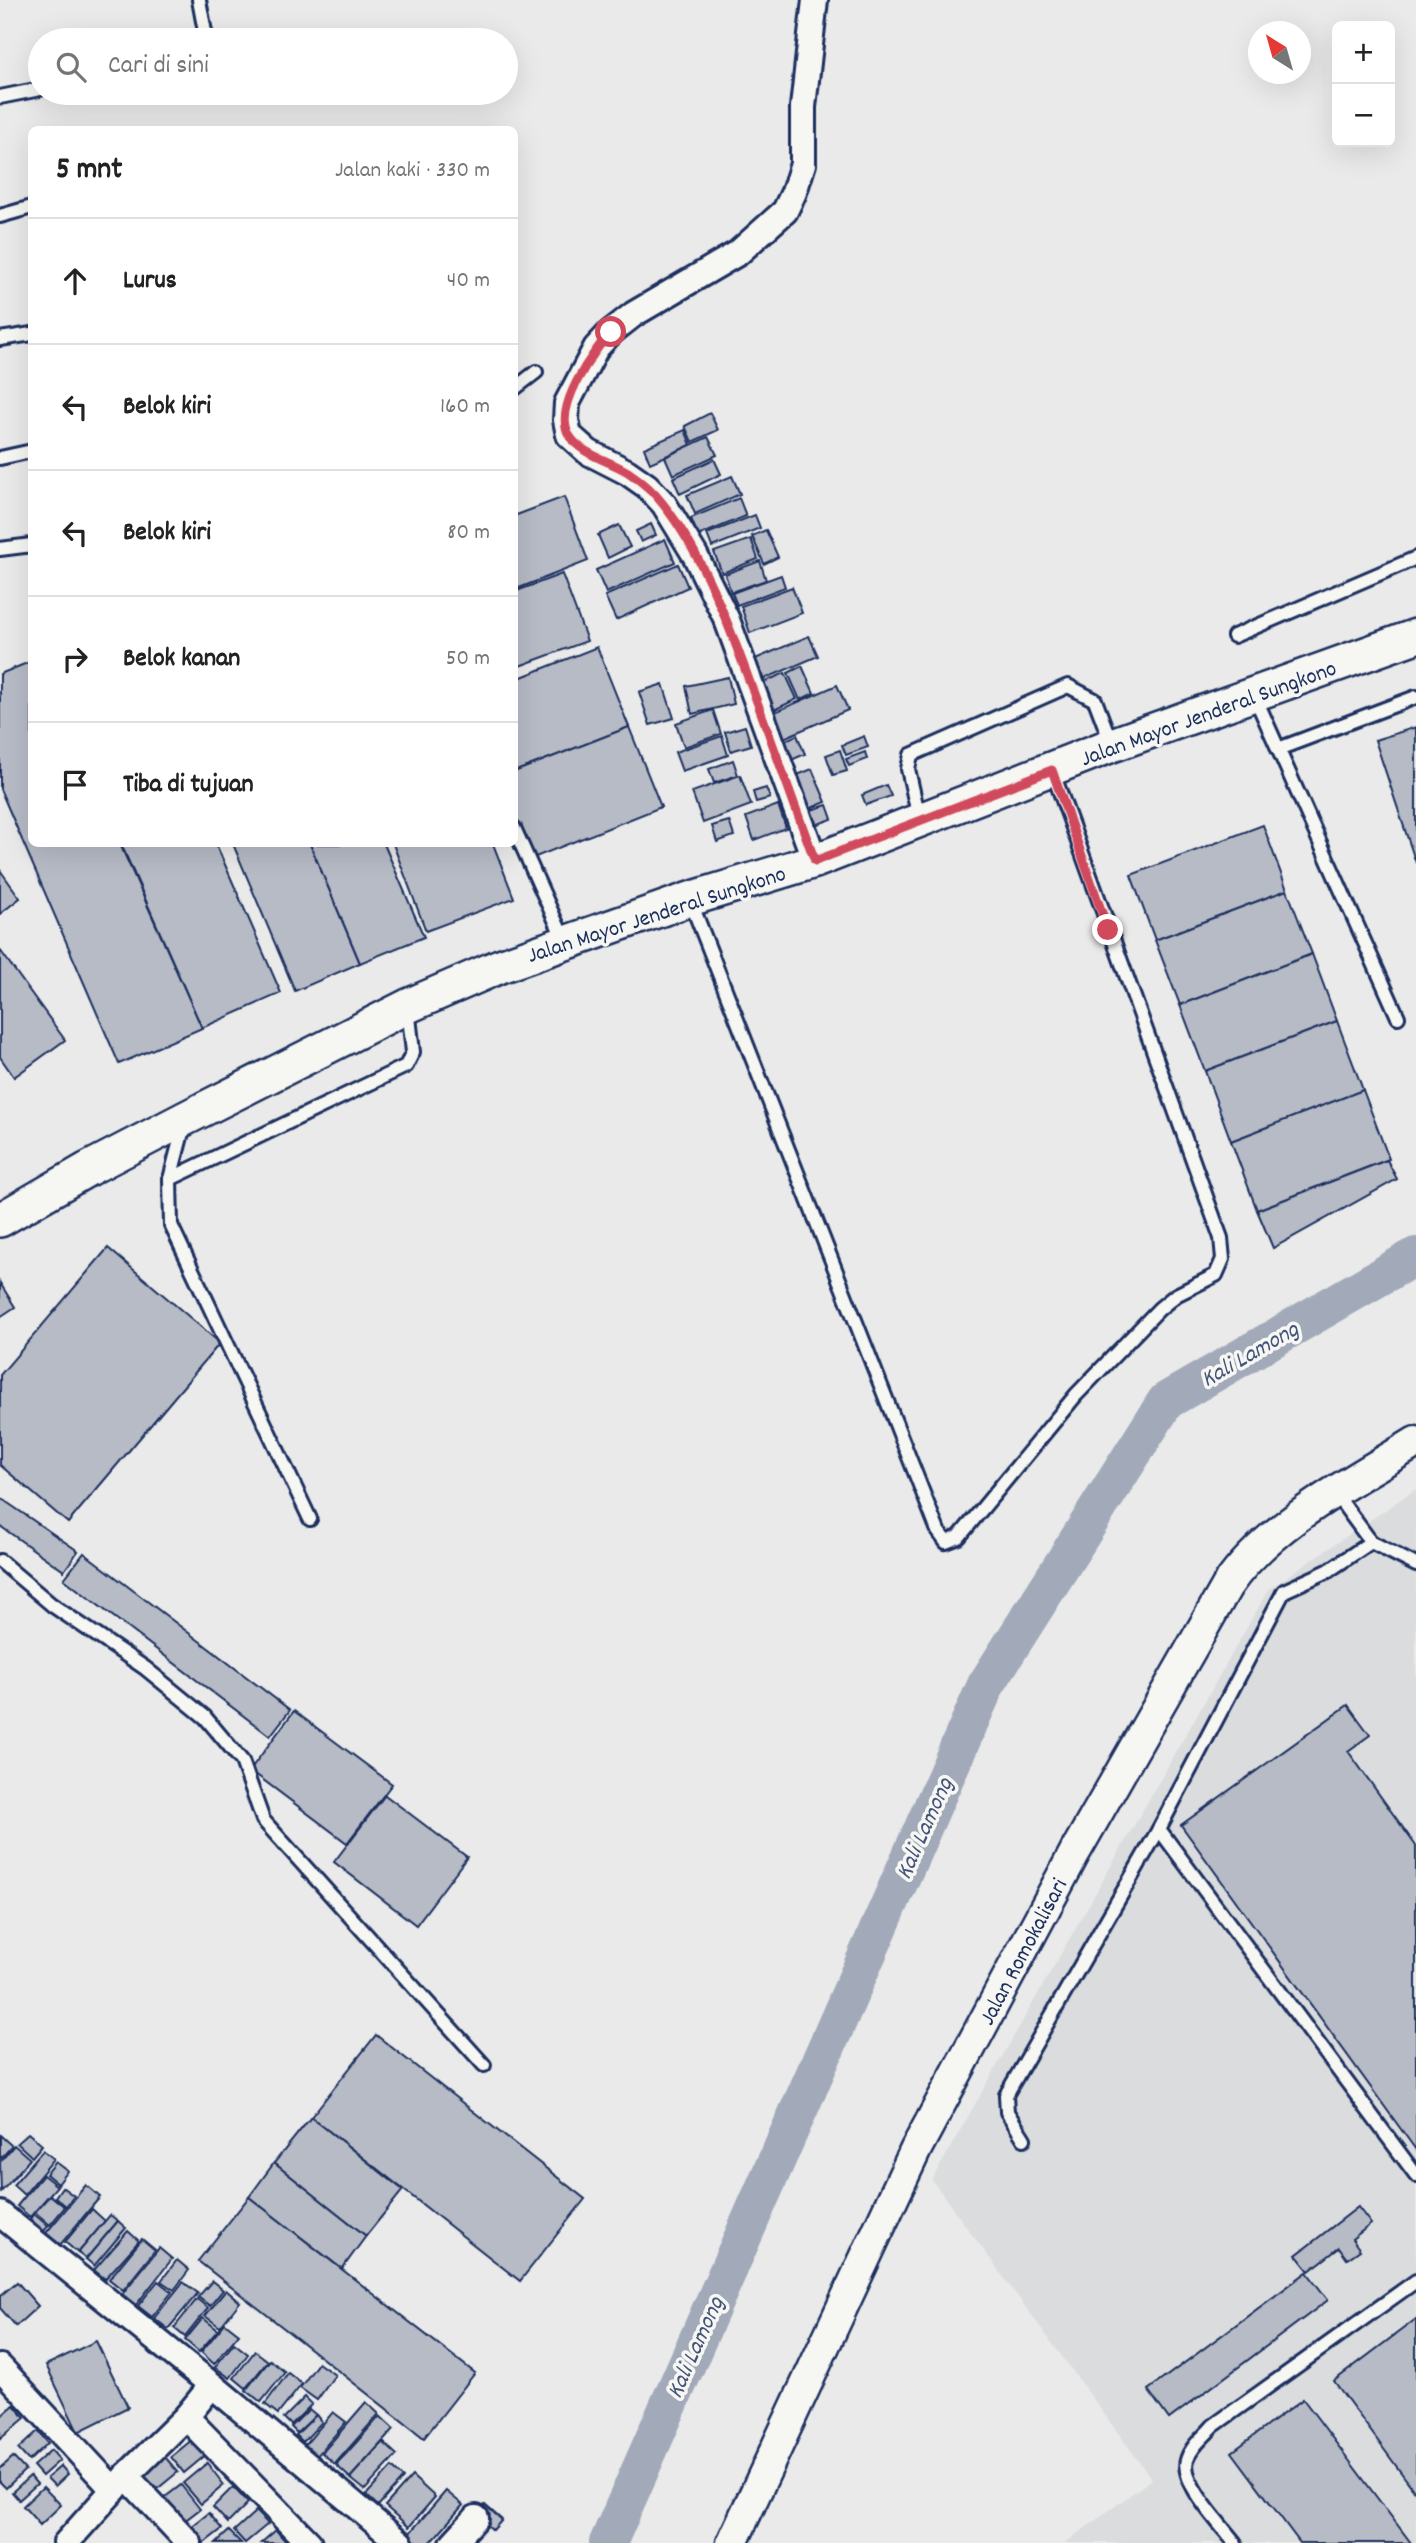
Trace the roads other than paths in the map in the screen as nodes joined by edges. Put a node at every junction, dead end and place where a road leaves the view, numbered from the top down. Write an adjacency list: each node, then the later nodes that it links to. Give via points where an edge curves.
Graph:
1 (199, 0): 3 (lane)
2 (815, 0): 26 (street, via 803,107 803,164 785,211 738,253 611,332 596,348 567,402 566,420 569,435 588,452 627,472 664,504 695,555 727,620)
3 (204, 28)
4 (28, 91): 5 (lane)
5 (0, 97)
6 (28, 208): 7 (lane)
7 (0, 216)
8 (28, 335): 9 (lane)
9 (0, 339)
10 (536, 372): 11 (lane)
11 (518, 385)
12 (28, 452): 13 (lane)
13 (0, 458)
14 (28, 546): 15 (lane)
15 (0, 549)
16 (1416, 558): 17 (lane)
17 (1234, 636)
18 (1416, 636): 19 (main road, Jalan Mayor Jenderal Sungkono)
19 (1254, 693): 21 (main road, Jalan Mayor Jenderal Sungkono); 22 (lane)
20 (1416, 697): 22 (lane)
21 (1112, 746): 23 (main road, Jalan Mayor Jenderal Sungkono); 24 (lane, via 1095,700 1068,686 911,755 908,769)
22 (1278, 749): 30 (lane)
23 (1052, 770): 24 (main road, Jalan Mayor Jenderal Sungkono); 27 (lane, via 1221,1238 1223,1259 1216,1275 1159,1309 1076,1395 959,1537 946,1542)
24 (920, 820): 26 (main road, Jalan Mayor Jenderal Sungkono)
25 (518, 837): 28 (lane)
26 (815, 861): 27 (main road, Jalan Mayor Jenderal Sungkono)
27 (690, 899): 28 (main road, Jalan Mayor Jenderal Sungkono)
28 (565, 943): 29 (main road, Jalan Mayor Jenderal Sungkono)
29 (408, 1006): 31 (main road, Jalan Mayor Jenderal Sungkono); 32 (lane, via 413,1052 406,1066)
30 (1398, 1017)
31 (186, 1118): 32 (lane); 33 (main road, Jalan Mayor Jenderal Sungkono)
32 (170, 1179): 36 (lane, via 171,1225)
33 (0, 1220)
34 (1416, 1442): 35 (street, Jalan Romokalisari)
35 (1334, 1492): 37 (lane); 56 (street, Jalan Romokalisari, via 1263,1543 1242,1564 1220,1598 1075,1852 916,2149)
36 (310, 1519)
37 (1371, 1542): 39 (lane); 40 (lane, via 1328,1571 1284,1591)
38 (0, 1561): 41 (lane, via 52,1605 145,1668 205,1717 242,1761 263,1820)
39 (1416, 1564)
40 (1159, 1829): 42 (lane, via 1006,2095 1007,2112); 43 (lane)
41 (484, 2065)
42 (1024, 2139)
43 (1416, 2175)
44 (0, 2214): 47 (street)
45 (1416, 2281): 57 (lane, via 1213,2426 1193,2448 1186,2463 1190,2484)
46 (0, 2367): 49 (street)
47 (212, 2385): 48 (street); 54 (street)
48 (186, 2417): 49 (street); 53 (street)
49 (120, 2483): 51 (street); 52 (street)
50 (476, 2518): 55 (street)
51 (69, 2542)
52 (189, 2543)
53 (310, 2543)
54 (400, 2543)
55 (453, 2543)
56 (732, 2543)
57 (1235, 2543)

